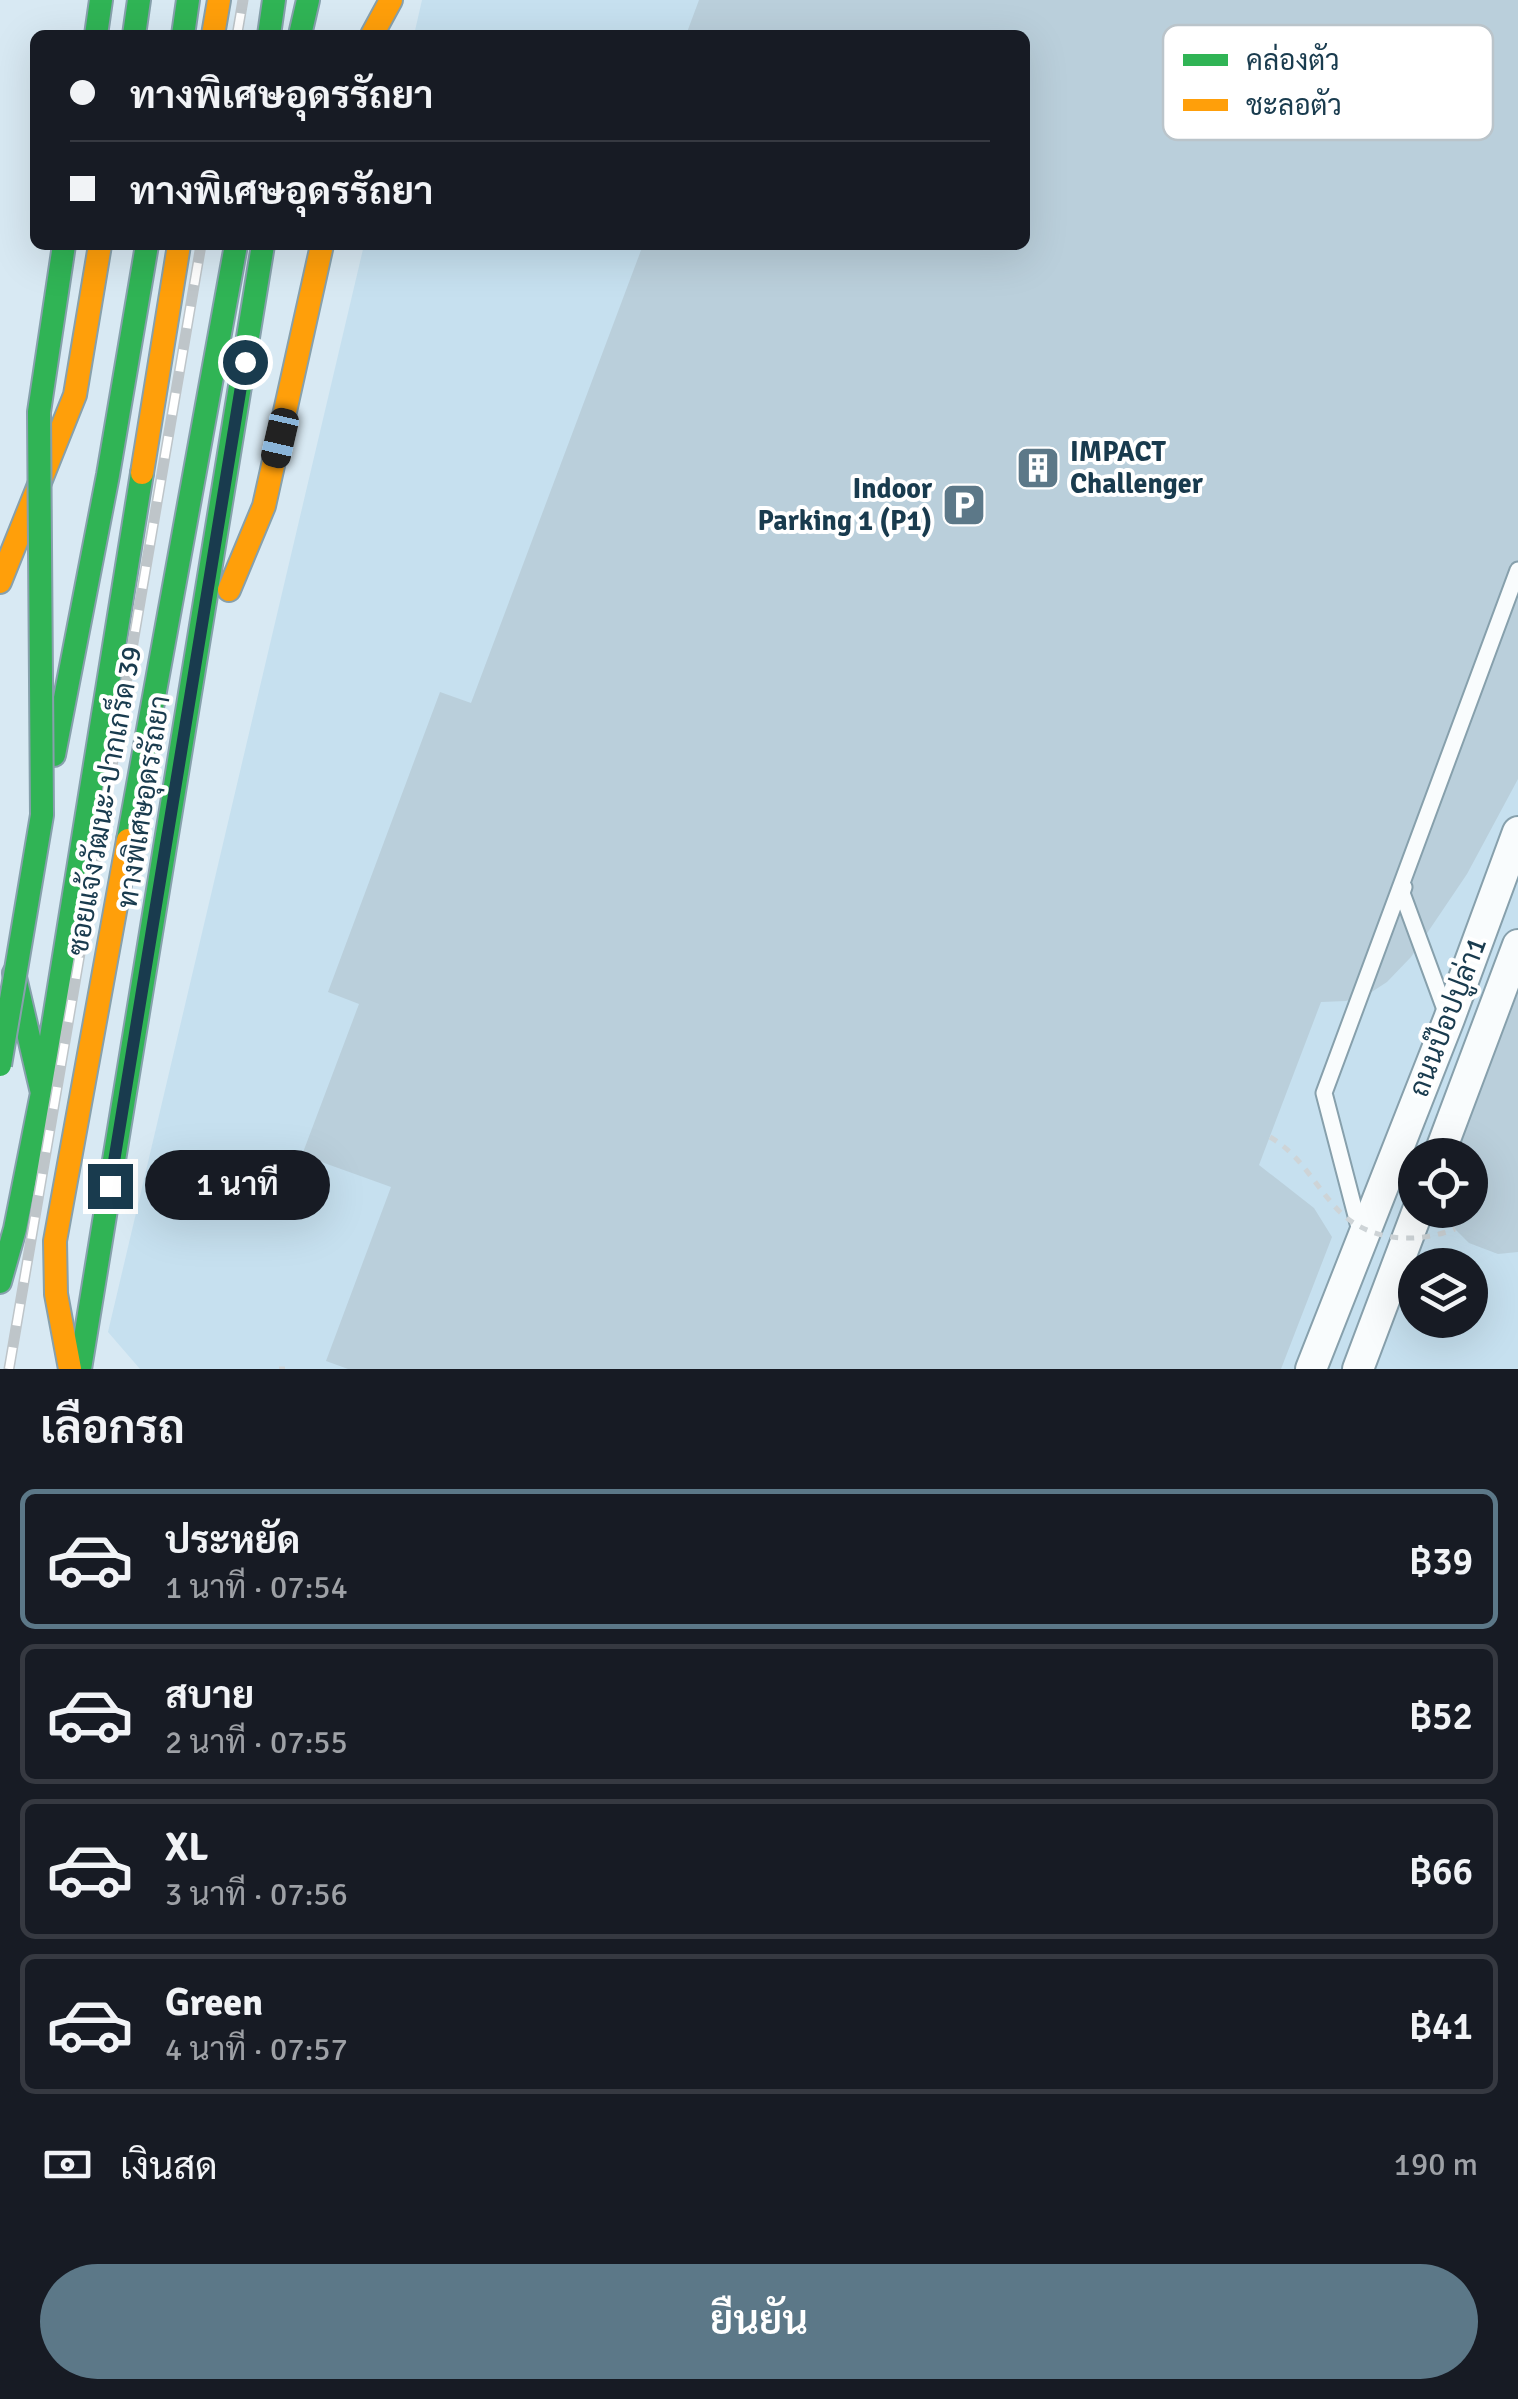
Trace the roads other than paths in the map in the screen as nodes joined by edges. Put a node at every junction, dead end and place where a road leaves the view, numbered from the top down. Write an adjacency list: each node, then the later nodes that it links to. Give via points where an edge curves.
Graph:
1 (101, 0): 9 (main road)
2 (139, 0): 10 (main road)
3 (188, 0): 11 (main road)
4 (218, 0): 12 (main road)
5 (274, 0): 13 (main road)
6 (308, 0): 14 (main road)
7 (367, 0): 15 (main road)
8 (390, 0): 16 (main road)
9 (97, 30)
10 (135, 30)
11 (184, 30)
12 (214, 30)
13 (269, 30)
14 (301, 30)
15 (362, 30)
16 (375, 30)
17 (63, 250): 29 (main road, bridge, via 38,412)
18 (99, 250): 27 (main road, via 75,395)
19 (146, 250): 29 (main road, bridge)
20 (178, 250): 35 (main road, ซอยแจ้งวัฒนะ-ปากเกร็ด 39)
21 (235, 250): 25 (main road, ซอยแจ้งวัฒนะ-ปากเกร็ด 39)
22 (259, 250): 25 (main road)
23 (261, 250): 28 (main road, ทางพิเศษอุดรรัถยา)
24 (321, 250): 28 (main road, via 264,506)
25 (226, 312): 40 (main road, ซอยแจ้งวัฒนะ-ปากเกร็ด 39, via 55,1240 56,1294)
26 (1518, 573): 33 (lane, via 1402,892); 38 (lane, via 1324,1093)
27 (0, 582)
28 (196, 672): 41 (main road, ทางพิเศษอุดรรัถยา)
29 (42, 815): 34 (main road, bridge)
30 (1518, 832): 33 (street, ถนนป๊อปปูล่า1)
31 (0, 915): 35 (main road)
32 (1518, 945): 36 (street)
33 (1449, 1019): 38 (street, ถนนป๊อปปูล่า1)
34 (0, 1065)
35 (42, 1094): 39 (main road, ซอยแจ้งวัฒนะ-ปากเกร็ด 39)
36 (1444, 1138)
37 (1411, 1228): 43 (street)
38 (1362, 1240): 42 (street, ถนนป๊อปปูล่า1)
39 (0, 1282)
40 (70, 1369)
41 (80, 1369)
42 (1311, 1369)
43 (1358, 1369)

